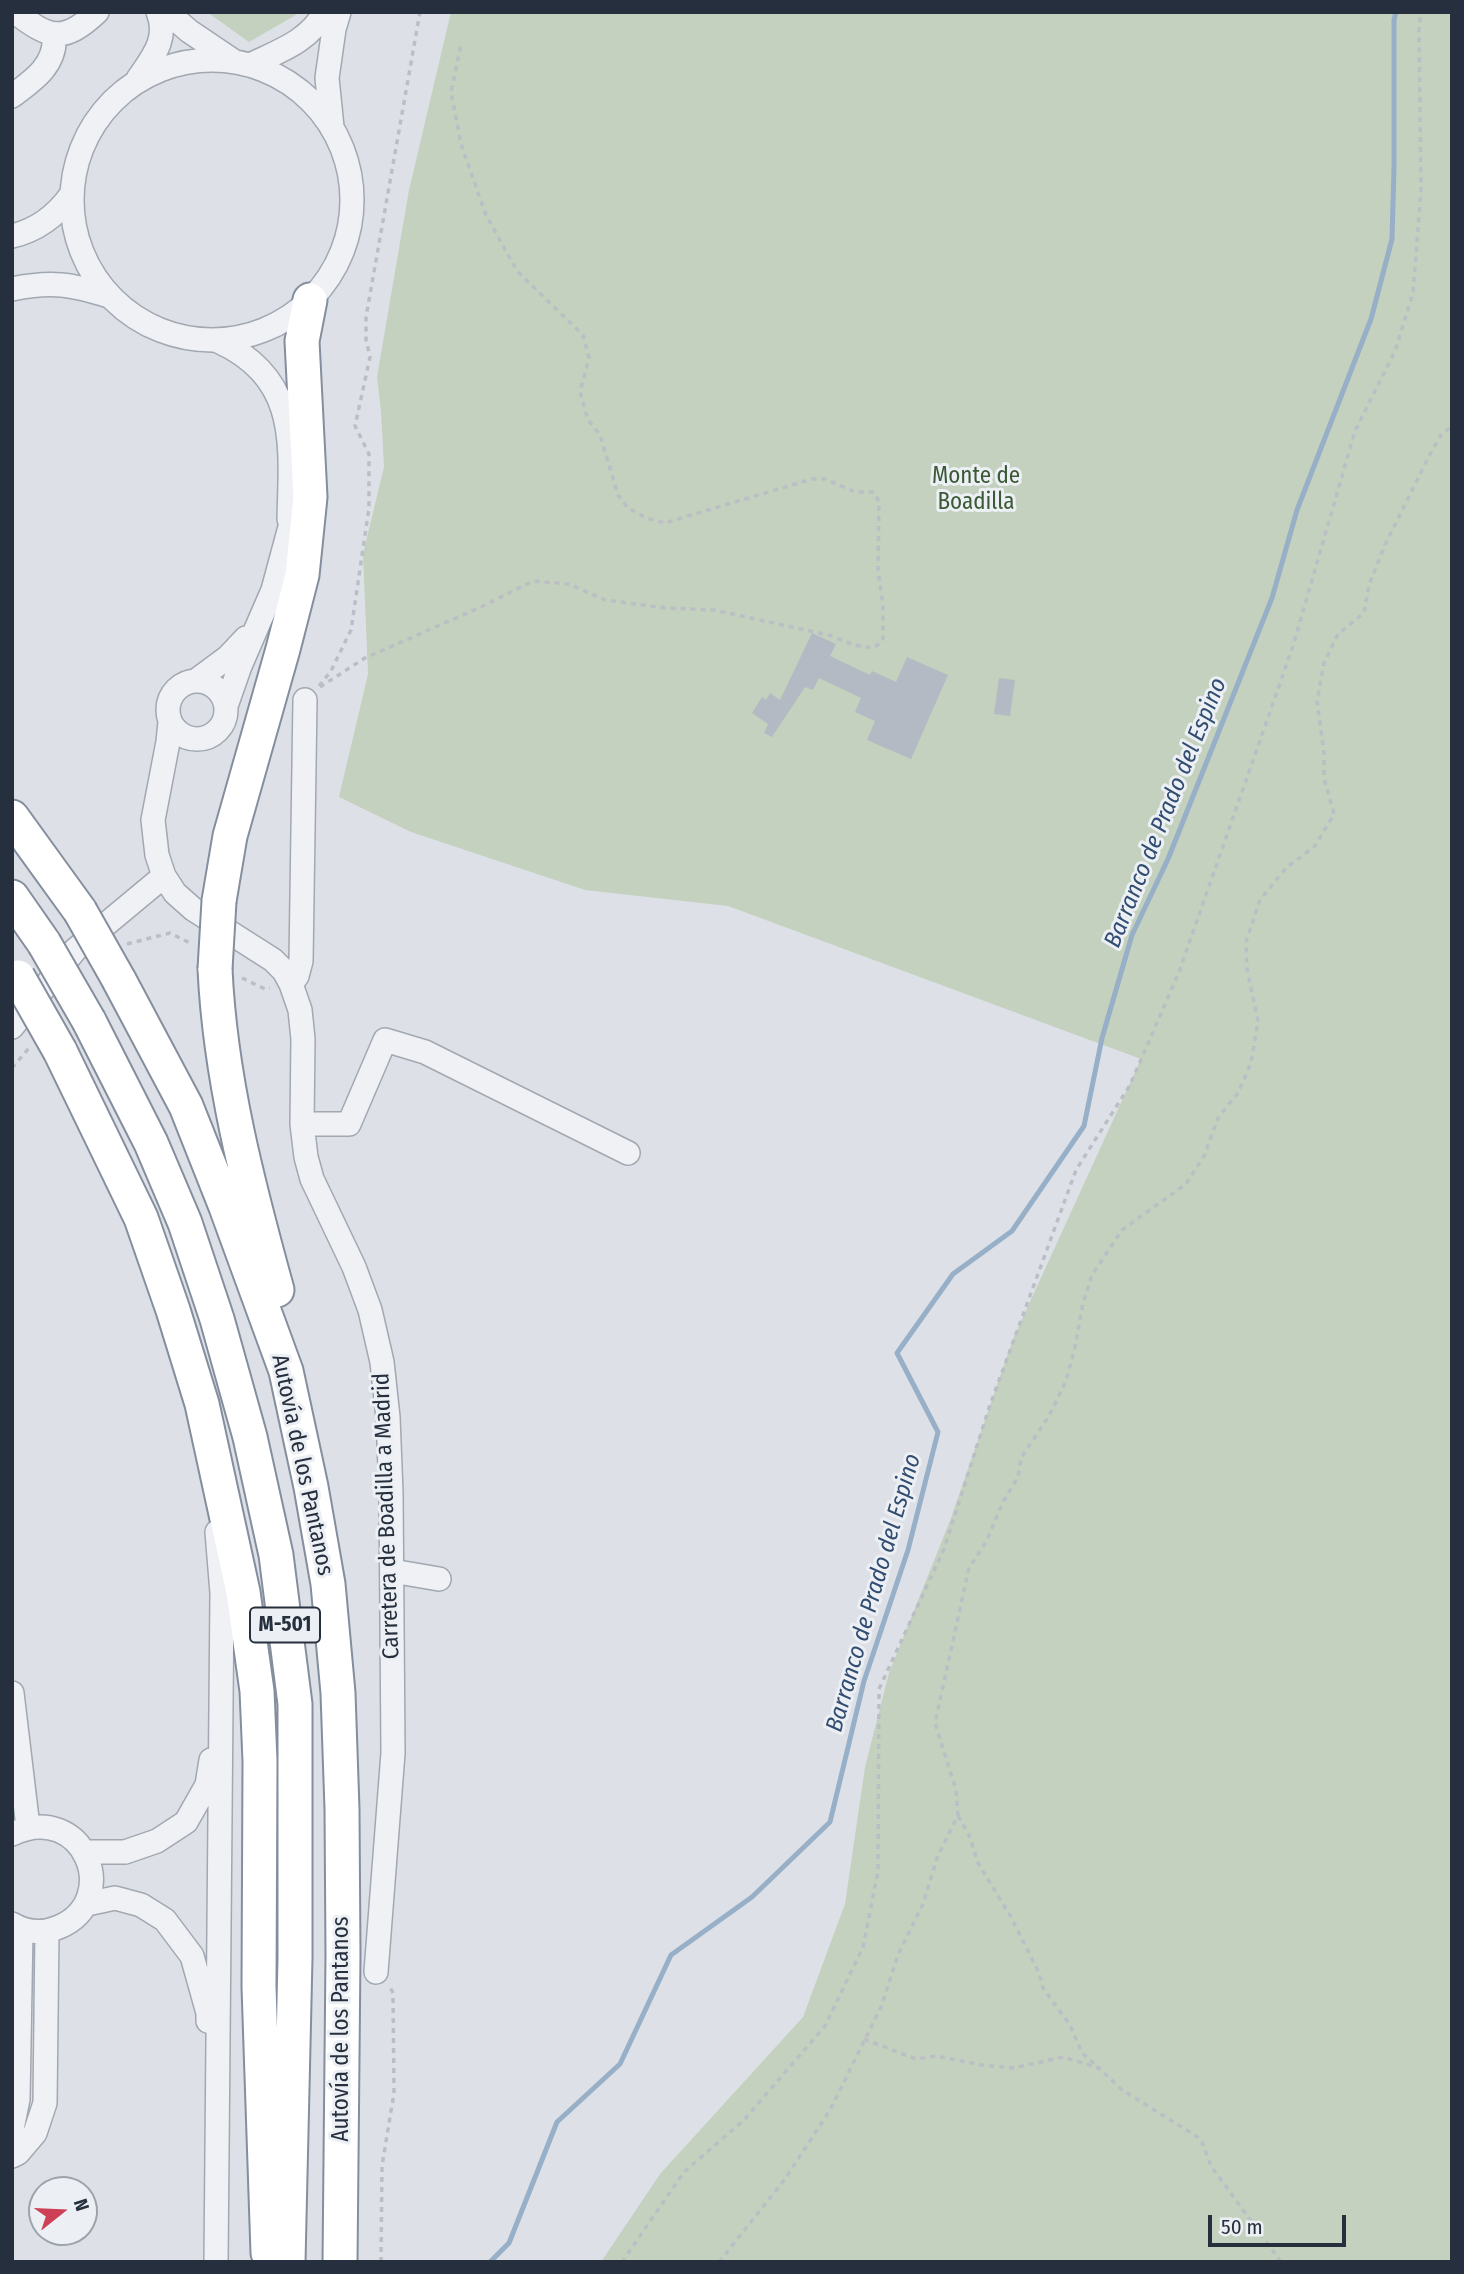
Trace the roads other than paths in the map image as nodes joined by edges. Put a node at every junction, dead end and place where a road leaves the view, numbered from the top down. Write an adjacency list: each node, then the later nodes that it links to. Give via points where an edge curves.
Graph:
1 (15, 12): 7 (street)
2 (97, 12): 7 (street, via 69,32)
3 (158, 12): 9 (street, via 163,30 160,43)
4 (167, 12): 8 (street)
5 (325, 12): 8 (street, via 299,42)
6 (339, 12): 11 (street, via 327,78)
7 (54, 35): 10 (street, via 56,48 48,65)
8 (241, 62): 9 (street, via 189,61); 11 (street, via 297,88)
9 (136, 81): 12 (street, via 110,103 92,127 79,154)
10 (12, 96)
11 (332, 127): 16 (street, via 345,154 352,212 335,269)
12 (71, 195): 13 (street, via 46,222); 15 (street, via 78,244)
13 (12, 236)
14 (12, 289): 15 (street, via 72,284)
15 (109, 296): 17 (street, via 131,316 157,330 185,339)
16 (310, 300): 17 (street, via 272,328); 18 (highway, via 302,341)
17 (219, 341): 19 (street, via 248,357 266,374 282,404 289,436)
18 (303, 366): 19 (street, via 299,490); 35 (highway, bridge, via 310,497 302,575 230,836 219,901 215,969 233,1106 287,1328)
19 (287, 543): 20 (street)
20 (261, 619): 21 (street, via 228,657); 23 (street)
21 (197, 680): 23 (street, via 213,685); 24 (street, via 172,694 167,712)
22 (305, 700): 31 (street, via 301,961)
23 (226, 706): 25 (street, via 220,728)
24 (170, 722): 25 (street, via 179,734); 26 (street)
25 (201, 739): 26 (street, via 184,754)
26 (156, 804): 28 (street, via 154,837)
27 (12, 817): 35 (highway, Autovía de los Pantanos / M-501, bridge, via 80,911 186,1106)
28 (164, 876): 31 (street, via 194,909 273,960); 32 (street, via 75,950)
29 (12, 897): 51 (highway, Autovía de los Pantanos / M-501, bridge, via 89,1021 151,1143 185,1223 250,1437 276,1555 295,1704)
30 (14, 971): 36 (highway, bridge, via 60,1051 141,1218)
31 (291, 984): 33 (street, Carretera de Boadilla a Madrid, via 303,1040)
32 (12, 1027)
33 (302, 1124): 34 (street, via 349,1124 385,1040 425,1052); 37 (street, Carretera de Boadilla a Madrid, via 312,1179 354,1267 382,1362)
34 (628, 1153)
35 (286, 1371): 52 (highway, Autovía de los Pantanos / M-501, via 328,1584 338,1693 343,1955)
36 (202, 1404): 40 (street, via 222,1593); 50 (highway, via 243,1592 257,1691 259,1987)
37 (392, 1571): 38 (street); 46 (street, Carretera de Boadilla a Madrid, via 393,1753)
38 (439, 1579)
39 (12, 1693): 41 (street)
40 (221, 1698): 42 (street, via 207,1785 186,1822 158,1841 125,1852); 49 (street)
41 (20, 1830): 42 (street, via 48,1826 66,1833)
42 (85, 1852): 43 (street, via 93,1876)
43 (87, 1903): 45 (street, via 71,1922); 49 (street, via 116,1898 141,1905 165,1920 192,1956 208,2013 208,2178)
44 (17, 1927): 45 (street); 47 (street, via 18,2099)
45 (47, 1932): 48 (street, via 45,2104 36,2133)
46 (376, 1972)
47 (12, 2129)
48 (12, 2156)
49 (215, 2262)
50 (268, 2262)
51 (288, 2262)
52 (340, 2262)

